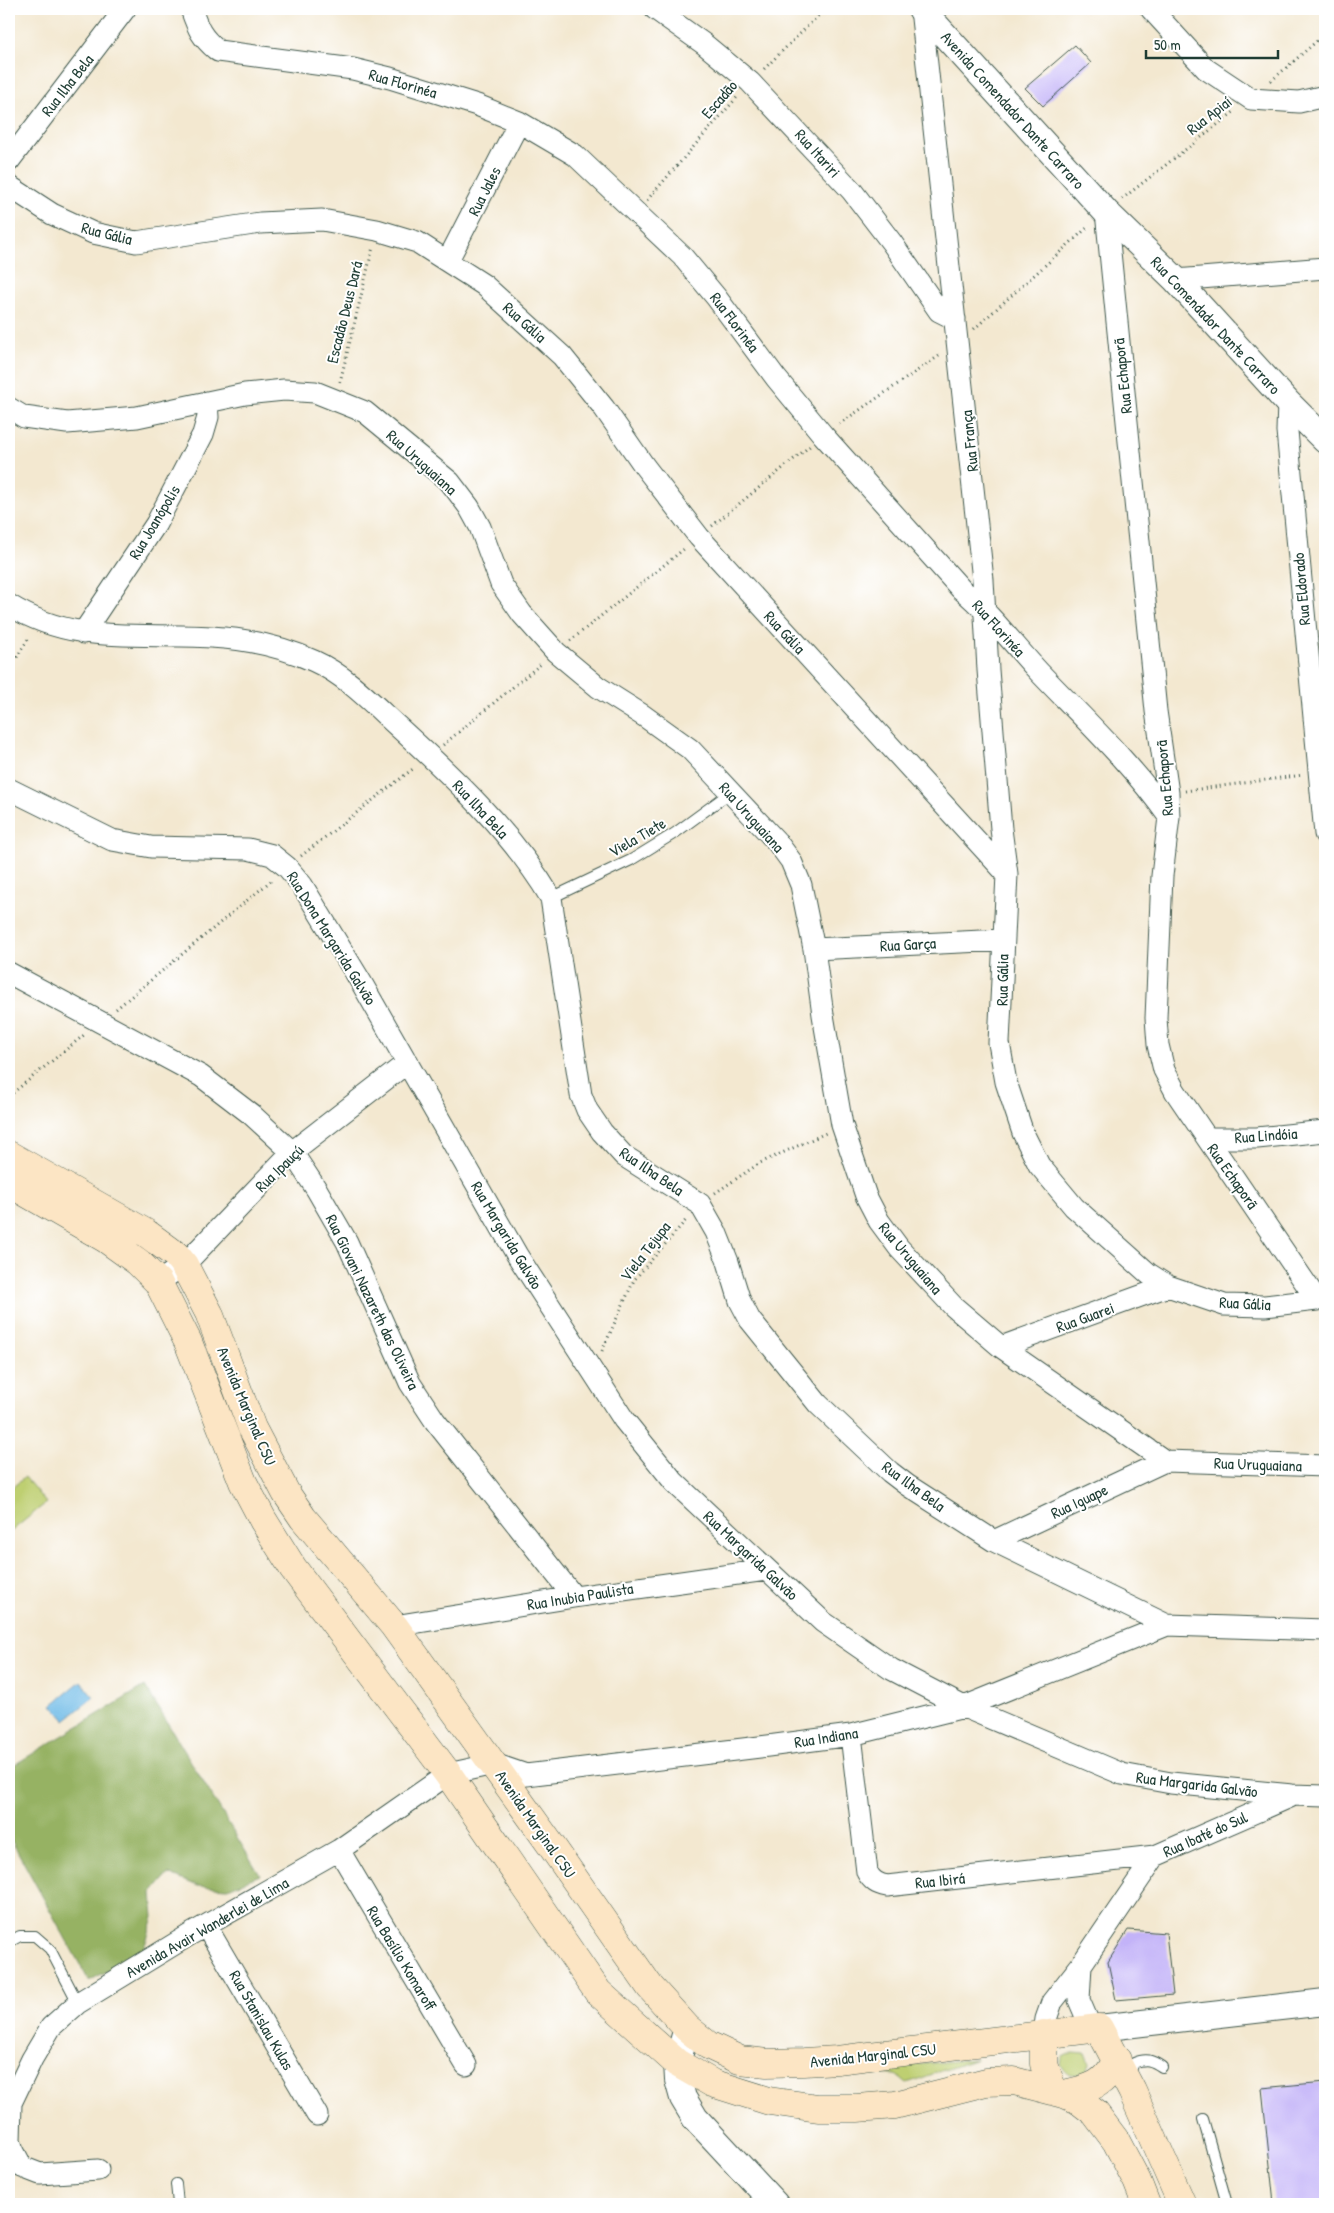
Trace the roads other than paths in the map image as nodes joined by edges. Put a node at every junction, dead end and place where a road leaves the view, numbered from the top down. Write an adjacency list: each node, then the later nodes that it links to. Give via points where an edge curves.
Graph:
1 (125, 9): 8 (street, Rua Ilha Bela)
2 (191, 9): 7 (street, Rua Florinéa, via 198,30 218,51 353,69 477,105)
3 (655, 9): 14 (street, Rua Itariri, via 750,82 852,190 939,311)
4 (921, 9): 10 (street, Avenida Comendador Dante Carraro); 14 (street, Rua França)
5 (1151, 9): 6 (street, via 1206,69 1251,99 1299,102)
6 (1325, 96)
7 (519, 122): 11 (street, Rua Jales); 20 (street, Rua Florinéa, via 575,155 682,256 823,435 961,589)
8 (9, 160)
9 (9, 186): 11 (street, Rua Gália, via 52,214 92,233 136,242 278,222 322,220 377,230 417,242)
10 (1106, 212): 13 (street, Rua Comendador Dante Carraro); 24 (street, Rua Echaporã)
11 (448, 260): 26 (street, Rua Gália, via 484,285 562,356 699,537)
12 (1325, 268): 13 (street)
13 (1176, 280): 16 (street, Rua Comendador Dante Carraro)
14 (956, 319): 20 (street, Rua França)
15 (208, 403): 17 (street, Rua Uruguaiana, via 137,417 67,424 24,417); 21 (street, Rua Joanópolis, via 203,434 156,524); 23 (street, Rua Uruguaiana, via 245,394 284,390 315,392 365,412 450,482 480,528 501,584 522,614 556,652 598,687 690,749)
16 (1288, 403): 18 (street, Rua Comendador Dante Carraro); 25 (street, Rua Eldorado, via 1287,430)
17 (9, 408)
18 (1325, 440)
19 (9, 605): 21 (street, Rua Ilha Bela, via 29,618)
20 (985, 609): 24 (street, Rua Florinéa, via 1021,653 1147,786); 26 (street, Rua França)
21 (83, 633): 27 (street, Rua Ilha Bela, via 211,637 267,644 315,662 356,689 436,762 512,842 536,872)
22 (9, 789): 31 (street, Rua Dona Margarida Galvão, via 112,840 150,847 248,849 272,855 302,885)
23 (731, 792): 27 (lane, Viela Tiete, via 674,834 630,860); 29 (street, Rua Uruguaiana, via 791,861 801,885)
24 (1169, 817): 34 (street, Rua Echaporã, via 1162,876 1156,1018 1158,1045 1164,1070 1175,1091)
25 (1325, 834)
26 (1007, 874): 28 (street, Rua Gália)
27 (551, 898): 45 (street, Rua Ilha Bela, via 581,1095 602,1132 624,1156 700,1204 716,1232 750,1320 818,1404 890,1472)
28 (1003, 940): 29 (street, Rua Garça); 40 (street, Rua Gália, via 999,1043 1006,1082 1023,1133 1039,1165 1074,1207 1149,1274)
29 (814, 948): 42 (street, Rua Uruguaiana, via 842,1125 866,1196 899,1248 954,1306)
30 (9, 973): 35 (street, Rua Giovani Nazareth das Oliveira, via 201,1076 252,1115)
31 (390, 1032): 32 (street, Rua Margarida Galvão)
32 (408, 1062): 35 (street, Rua Ipauçú); 46 (street, Rua Margarida Galvão, via 517,1255 624,1420 674,1482)
33 (1325, 1131): 34 (street, Rua Lindóia, via 1257,1138)
34 (1207, 1138): 41 (street, Rua Echaporã)
35 (292, 1152): 38 (street, Rua Ipauçú); 47 (street, Rua Giovani Nazareth das Oliveira, via 347,1242 410,1383 435,1422)
36 (9, 1155): 38 (main road, Avenida Marginal CSU, via 146,1233 166,1246)
37 (9, 1183): 39 (main road, Avenida Marginal CSU, via 106,1239 138,1262)
38 (184, 1265): 39 (street, Rua Ipauçú); 49 (main road, Avenida Marginal CSU, via 209,1314 252,1428 286,1494)
39 (158, 1282): 53 (main road, Avenida Marginal CSU, via 188,1342 237,1467 263,1520 293,1568)
40 (1168, 1286): 41 (street, Rua Gália, via 1224,1304 1265,1306); 42 (street, Rua Guarei)
41 (1321, 1300)
42 (1001, 1347): 43 (street, Rua Uruguaiana)
43 (1164, 1461): 44 (street, Rua Uruguaiana); 45 (street, Rua Iguape)
44 (1325, 1466)
45 (994, 1541): 48 (street, Rua Ilha Bela)
46 (766, 1570): 47 (street, Rua Inubia Paulista); 51 (street, Rua Margarida Galvão, via 823,1622 869,1654)
47 (574, 1596): 49 (street, Rua Inubia Paulista)
48 (1167, 1625): 50 (street, Rua Ilha Bela); 51 (street, Rua Indiana)
49 (394, 1626): 53 (main road, Avenida Marginal CSU)
50 (1325, 1630)
51 (964, 1707): 52 (street, Rua Indiana); 54 (street, Rua Margarida Galvão, via 1122,1774 1171,1783)
52 (850, 1735): 53 (street, Rua Indiana, via 526,1775); 57 (street, Rua Ibirá, via 867,1872 871,1879 882,1885)
53 (471, 1769): 56 (street, Avenida Avair Wanderlei de Lima); 63 (main road, Avenida Marginal CSU); 67 (main road, Avenida Marginal CSU, via 598,1992)
54 (1292, 1795): 55 (street, Rua Margarida Galvão); 57 (street, Rua Ibaté do Sul)
55 (1325, 1796)
56 (339, 1850): 58 (street, Avenida Avair Wanderlei de Lima); 68 (street, Rua Basílio Komaroff)
57 (1156, 1856): 60 (street, Rua Ibaté do Sul)
58 (206, 1926): 62 (street, Avenida Avair Wanderlei de Lima); 72 (street, Rua Stanislau Kulas)
59 (9, 1942): 62 (lane, via 20,1936 35,1936 40,1940 50,1949)
60 (1081, 1965): 64 (street, via 1079,2000); 65 (street, Rua Ibaté do Sul, via 1052,2002)
61 (1325, 2002): 64 (street)
62 (78, 2003): 74 (street, Avenida Avair Wanderlei de Lima, via 51,2027 32,2059 11,2103)
63 (687, 2028): 65 (main road, Avenida Marginal CSU, via 708,2045 740,2060 767,2062 837,2060); 67 (street)
64 (1095, 2028): 65 (main road, Avenida Marginal CSU); 66 (main road)
65 (1044, 2034): 71 (main road, via 1044,2064)
66 (1117, 2060): 70 (main road); 71 (main road, via 1101,2082 1086,2089)
67 (677, 2063): 71 (main road, Avenida Marginal CSU, via 712,2083 768,2101 818,2108 895,2105 986,2082 1014,2081); 78 (street, via 683,2098 695,2118)
68 (466, 2065)
69 (1162, 2067): 70 (lane, via 1144,2058 1134,2063 1128,2073)
70 (1132, 2091): 80 (main road)
71 (1058, 2093): 79 (main road, Avenida Marginal CSU, via 1078,2100 1095,2113 1116,2141)
72 (317, 2115)
73 (1203, 2119): 81 (lane)
74 (10, 2141): 75 (street, via 16,2158 29,2171 40,2174)
75 (98, 2170)
76 (176, 2184): 77 (lane)
77 (178, 2204)
78 (775, 2204)
79 (1146, 2204)
80 (1182, 2204)
81 (1227, 2204)

